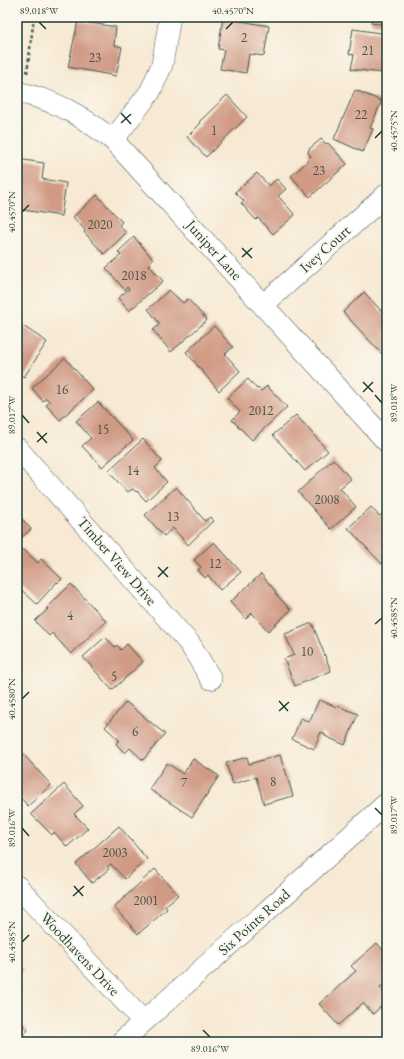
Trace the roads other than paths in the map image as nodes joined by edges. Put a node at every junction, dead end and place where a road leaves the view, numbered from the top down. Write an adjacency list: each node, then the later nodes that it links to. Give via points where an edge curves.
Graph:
1 (170, 17): 3 (street, via 162,65 150,92)
2 (20, 93): 3 (street, Juniper Lane, via 57,104 78,115)
3 (113, 140): 5 (street, Juniper Lane)
4 (387, 194): 5 (street, Ivey Court)
5 (263, 305): 6 (street, Juniper Lane)
6 (387, 442)
7 (17, 448): 8 (street, Timber View Drive, via 190,644)
8 (210, 679)
9 (387, 803): 11 (street, Six Points Road)
10 (17, 886): 11 (street, Woodhavens Drive)
11 (143, 1021): 12 (street, Six Points Road)
12 (121, 1042)

